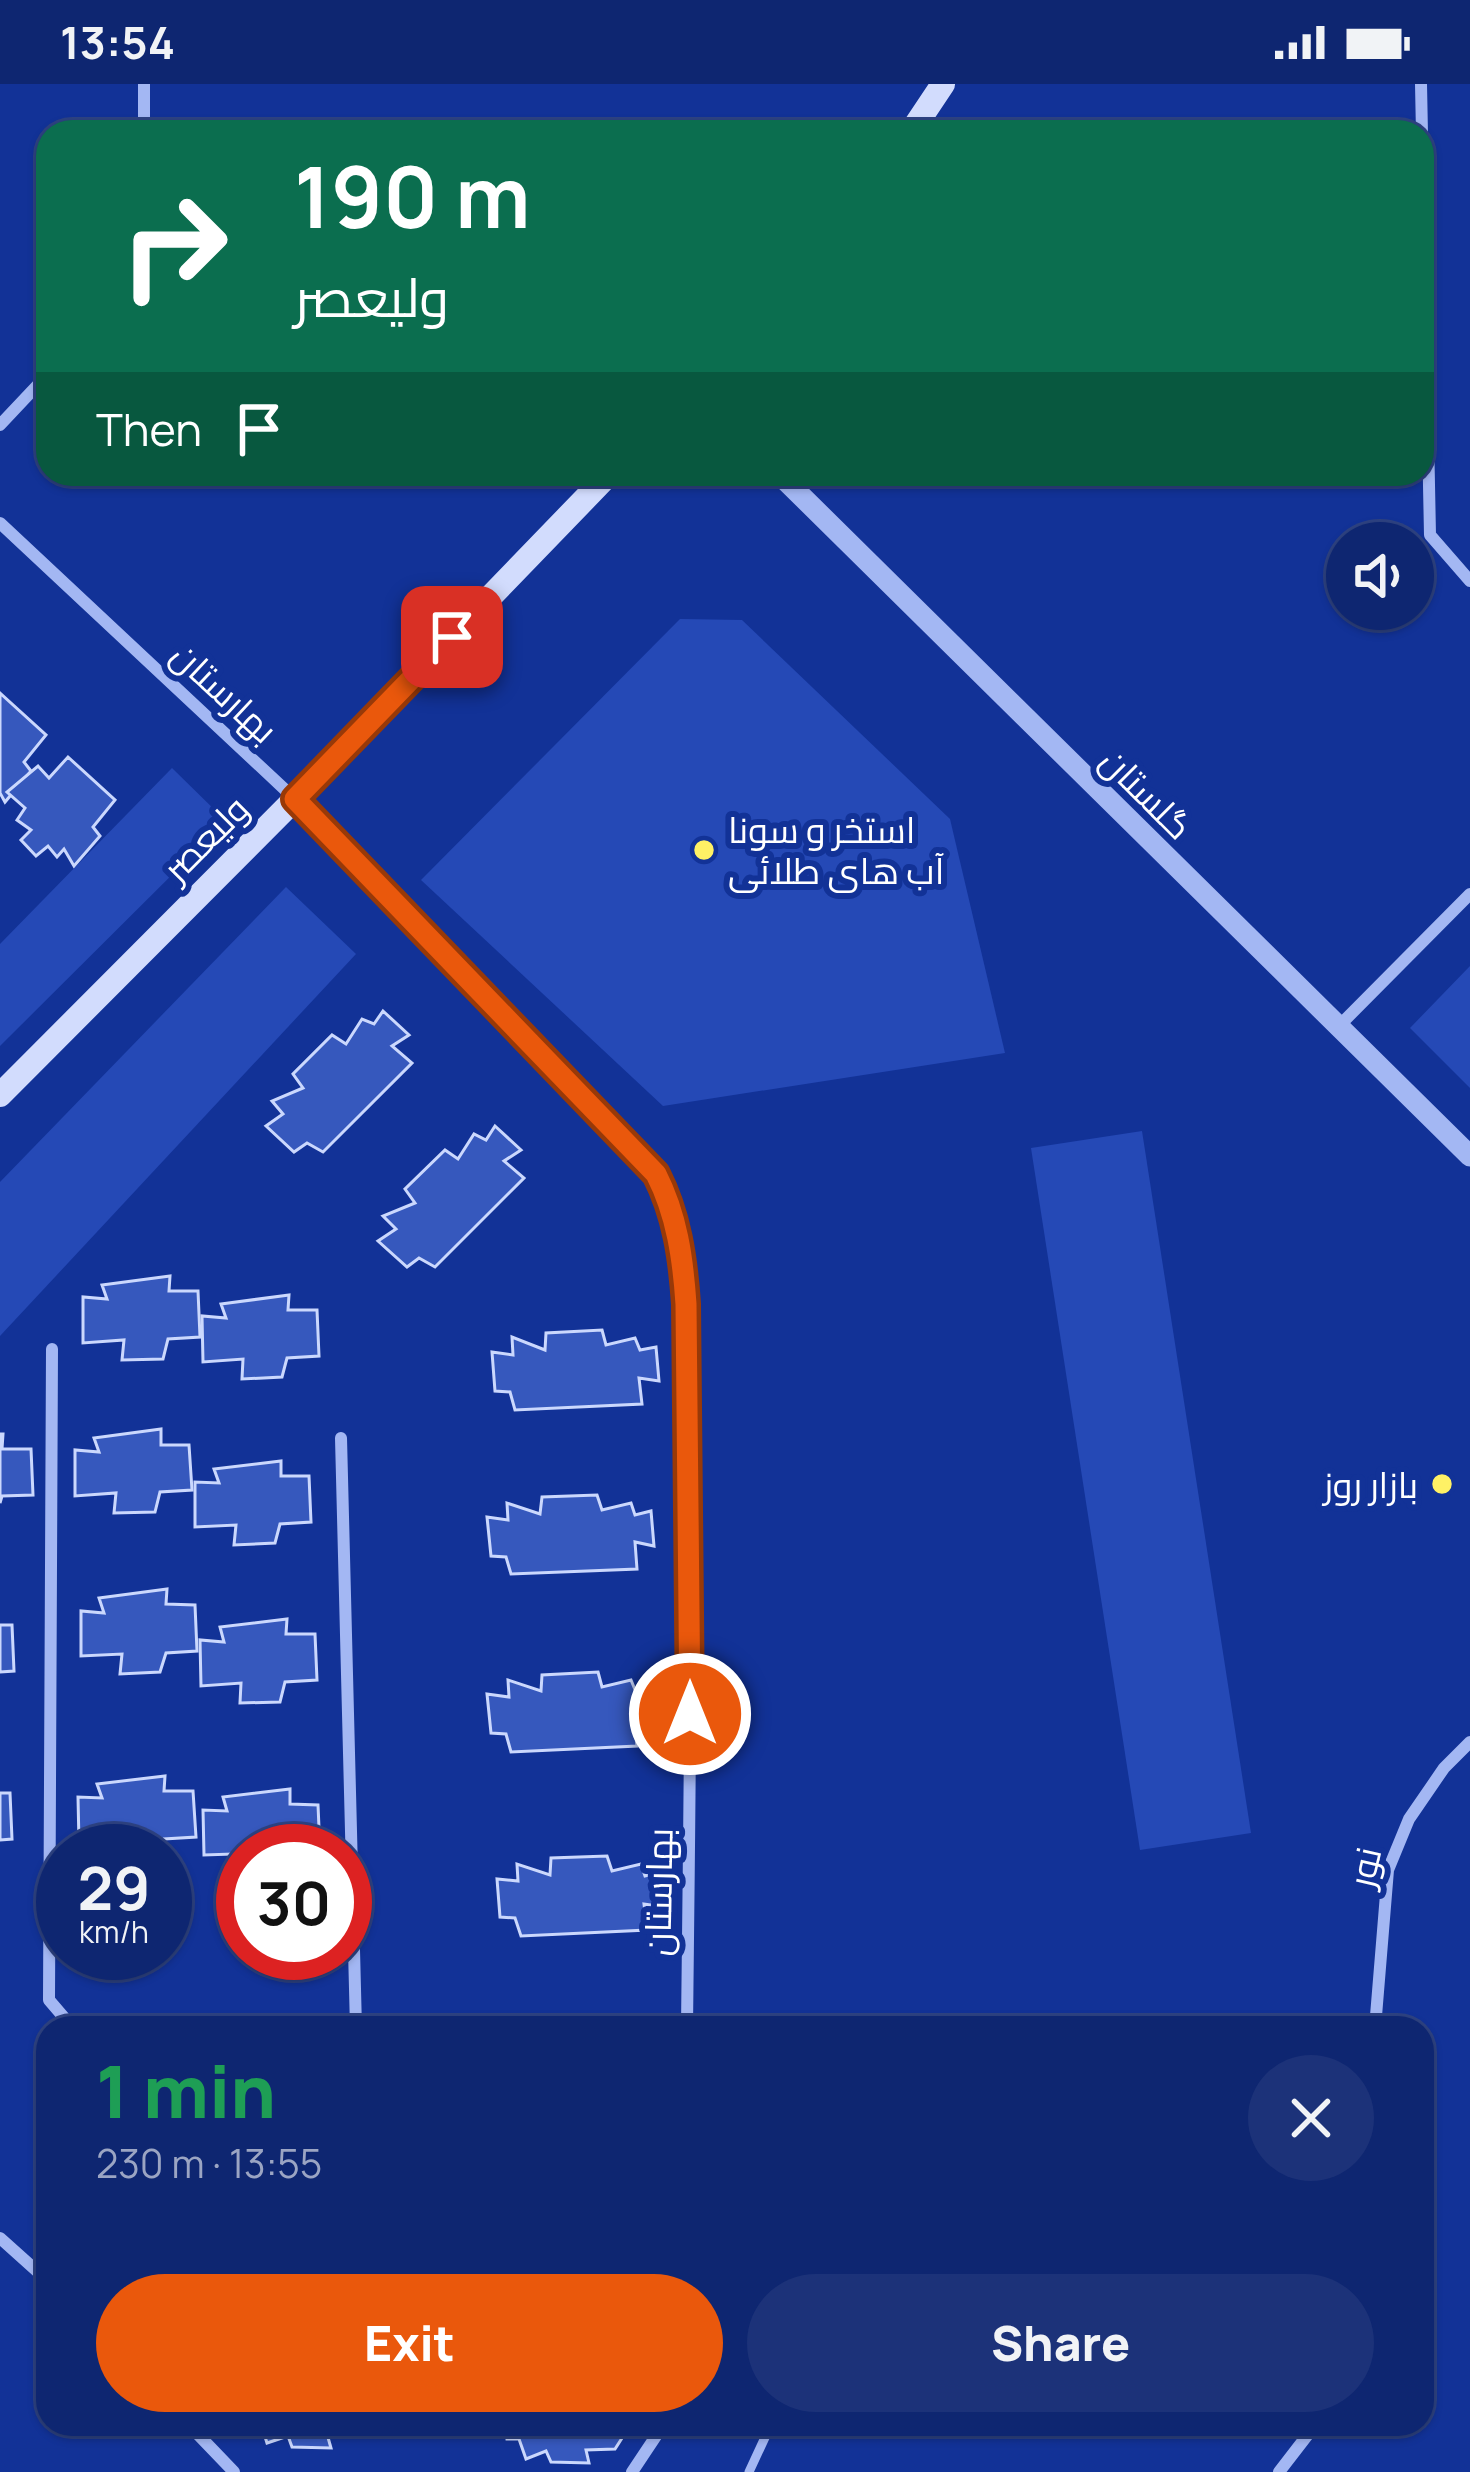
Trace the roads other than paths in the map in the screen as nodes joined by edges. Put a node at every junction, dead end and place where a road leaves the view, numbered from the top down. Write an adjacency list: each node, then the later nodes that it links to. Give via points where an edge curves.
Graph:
1 (144, 84): 4 (street)
2 (943, 84): 5 (main road)
3 (1421, 84): 6 (street)
4 (144, 120)
5 (919, 120)
6 (1422, 120)
7 (36, 387): 8 (street)
8 (0, 425)
9 (597, 486): 14 (main road, ولیعصر)
10 (790, 486): 16 (street, گلستان)
11 (1429, 486): 13 (street, via 1430,535)
12 (0, 523): 14 (street, بهارستان)
13 (1470, 580)
14 (295, 799): 17 (main road, ولیعصر); 24 (street, بهارستان, via 656,1174 670,1207 686,1304)
15 (1470, 894): 16 (street)
16 (1337, 1028): 18 (street, گلستان)
17 (0, 1095)
18 (1470, 1156)
19 (52, 1349): 22 (street, via 49,2000)
20 (341, 1438): 23 (street)
21 (1470, 1742): 25 (street, نور, via 1409,1819 1388,1870)
22 (63, 2016)
23 (356, 2016)
24 (687, 2016)
25 (1376, 2016)
26 (0, 2237): 27 (street)
27 (36, 2270)
28 (200, 2436): 32 (street)
29 (656, 2436): 33 (street)
30 (766, 2436): 34 (lane)
31 (1307, 2436): 35 (street)
32 (234, 2472)
33 (632, 2472)
34 (749, 2472)
35 (1280, 2472)

